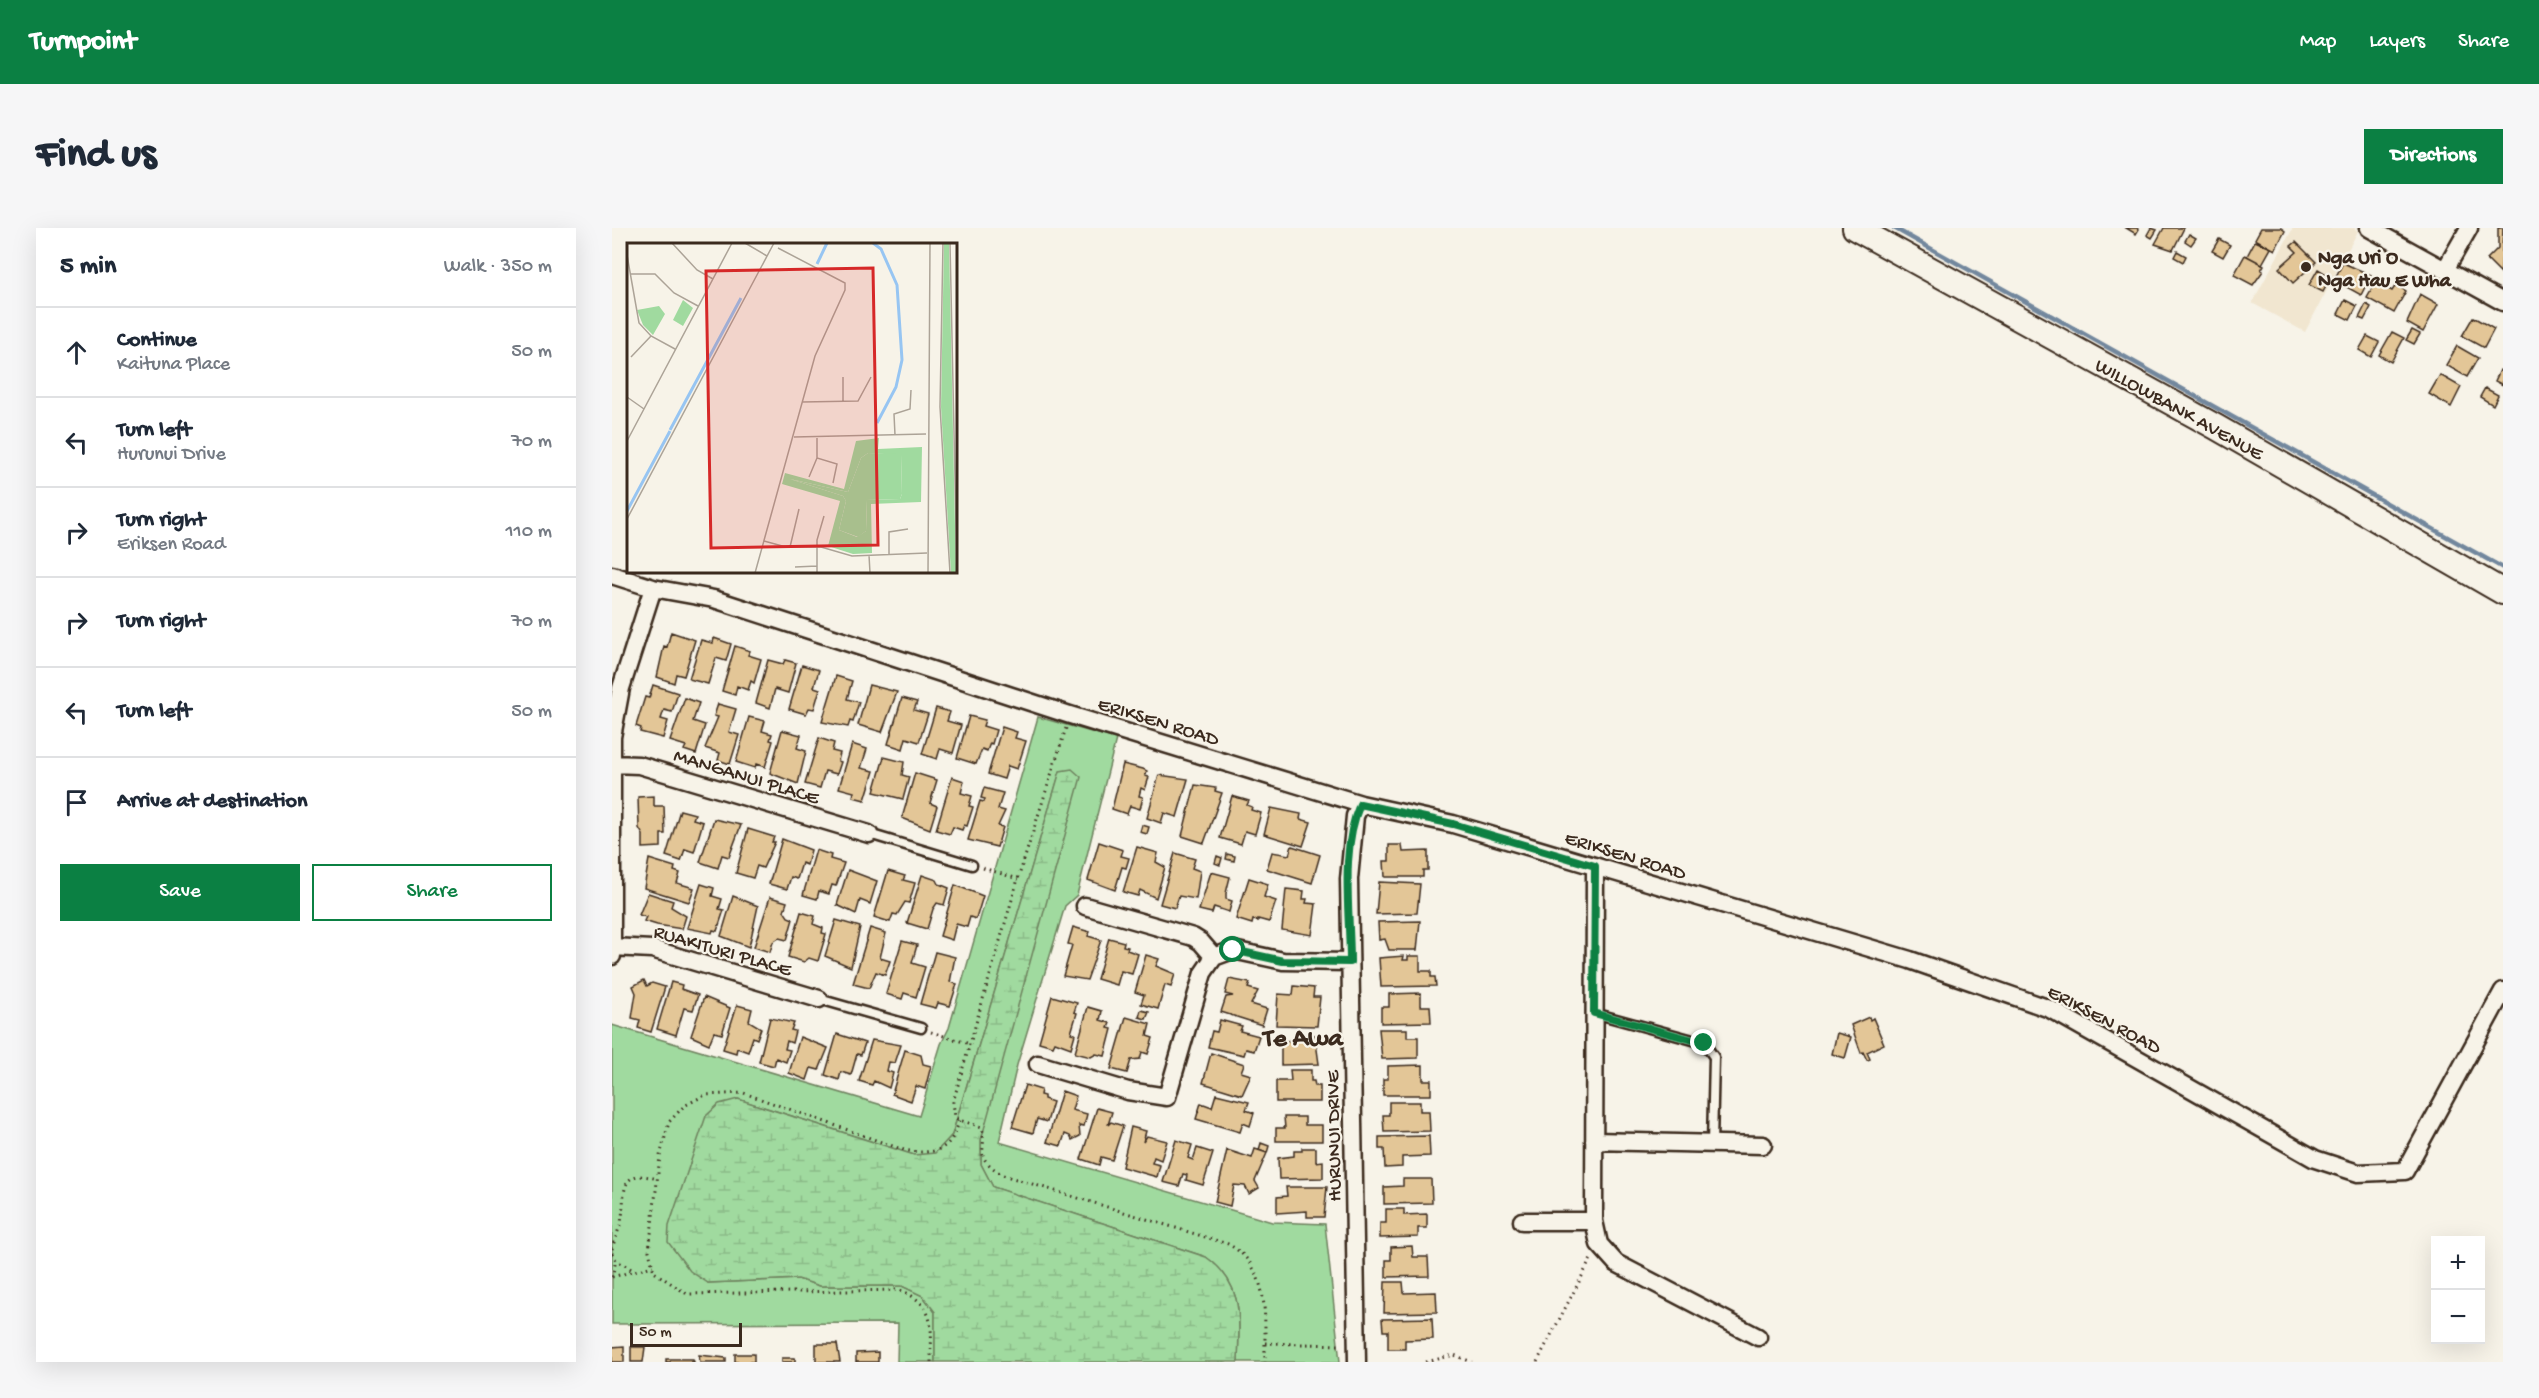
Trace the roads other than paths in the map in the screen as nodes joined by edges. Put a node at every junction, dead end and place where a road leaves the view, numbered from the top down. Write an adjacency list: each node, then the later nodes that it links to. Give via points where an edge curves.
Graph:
1 (1855, 228): 8 (main road, WILLOWBANK AVENUE, via 2216,427)
2 (2369, 228): 4 (street)
3 (2469, 228): 4 (street)
4 (2445, 270): 5 (street)
5 (2503, 303)
6 (612, 575): 7 (street, ERIKSEN ROAD)
7 (653, 588): 9 (street, via 621,688 612,737); 10 (street, ERIKSEN ROAD, via 714,599)
8 (2503, 592)
9 (612, 764): 11 (street, MANGANUI PLACE, via 639,765); 15 (street)
10 (1360, 804): 13 (street, ERIKSEN ROAD, via 1453,824); 17 (street, HURUNUI DRIVE, via 1350,851)
11 (869, 834): 12 (lane)
12 (972, 865)
13 (1595, 866): 18 (street, ERIKSEN ROAD, via 1910,960 2050,1010 2315,1159 2358,1173 2405,1171); 20 (street)
14 (1085, 906): 16 (street, via 1193,938 1202,942)
15 (612, 950): 19 (street, RUAKITURI PLACE, via 652,949)
16 (1214, 957): 17 (street, via 1233,950 1283,961); 22 (street, via 1203,973 1167,1097 1128,1091)
17 (1350, 962): 29 (street, HURUNUI DRIVE)
18 (2503, 991)
19 (819, 999): 21 (lane)
20 (1594, 1013): 23 (street); 24 (lane, via 1704,1043 1714,1057)
21 (921, 1028)
22 (1038, 1064)
23 (1594, 1141): 24 (street); 27 (street)
24 (1712, 1144): 25 (street)
25 (1763, 1145)
26 (1522, 1221): 27 (street)
27 (1594, 1221): 28 (street, via 1599,1244 1616,1263)
28 (1758, 1337)
29 (1357, 1362)

